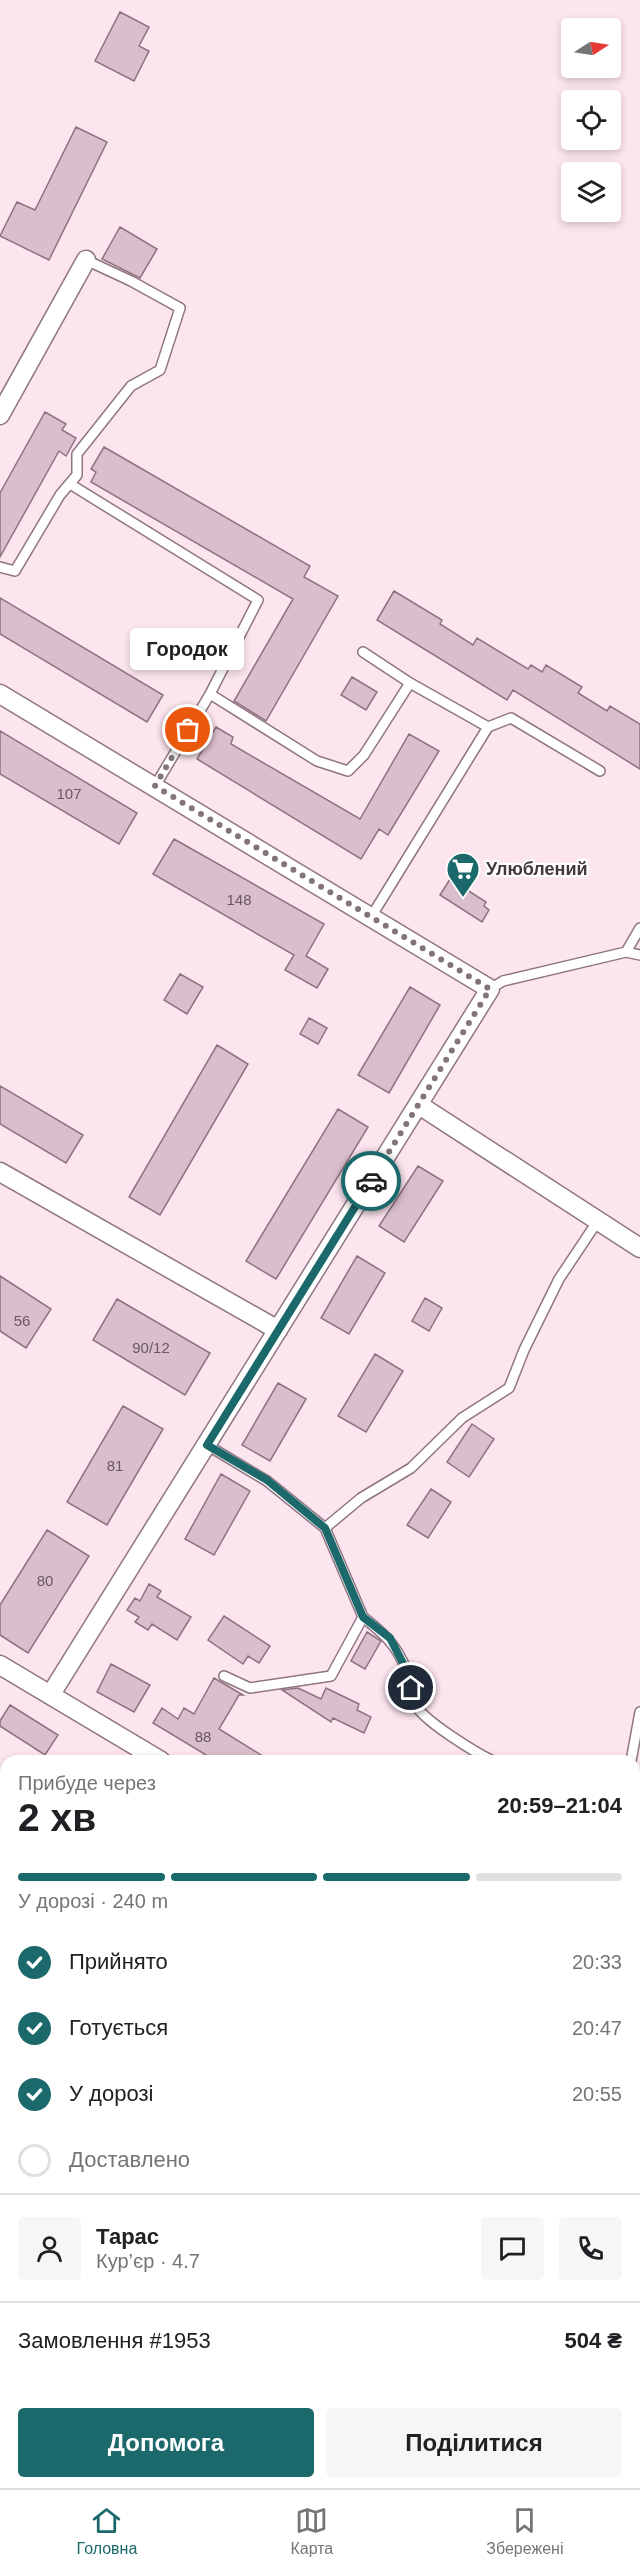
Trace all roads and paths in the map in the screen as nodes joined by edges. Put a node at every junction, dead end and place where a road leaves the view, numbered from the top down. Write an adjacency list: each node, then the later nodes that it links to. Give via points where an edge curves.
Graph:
1 (86, 260): 2 (street); 3 (lane, via 180,308 160,370 131,386 114,404 77,454 77,475)
2 (0, 415)
3 (70, 484): 4 (lane, via 15,571); 7 (lane, via 258,600)
4 (0, 567)
5 (363, 652): 6 (lane)
6 (410, 683): 7 (lane, via 364,755 348,771 317,761); 9 (lane)
7 (210, 693): 11 (lane)
8 (0, 694): 11 (street)
9 (488, 727): 10 (lane, via 511,718); 12 (lane)
10 (600, 771)
11 (155, 786): 12 (street)
12 (371, 918): 16 (street)
13 (640, 928): 14 (lane)
14 (626, 952): 15 (lane); 16 (lane, via 503,981)
15 (640, 955)
16 (490, 989): 17 (street)
17 (419, 1105): 19 (street); 21 (street)
18 (0, 1172): 21 (street)
19 (597, 1222): 20 (street); 23 (lane, via 560,1279 509,1388 462,1418 411,1468 361,1498)
20 (640, 1248)
21 (278, 1330): 22 (street)
22 (207, 1445): 23 (lane, via 267,1480); 27 (street)
23 (325, 1528): 24 (lane)
24 (363, 1617): 26 (lane, via 331,1676 250,1688); 30 (lane, via 390,1638 406,1669 416,1706)
25 (0, 1665): 27 (street)
26 (224, 1676)
27 (51, 1694): 29 (street)
28 (640, 1712): 31 (lane)
29 (151, 1755)
30 (480, 1755)
31 (632, 1755)

